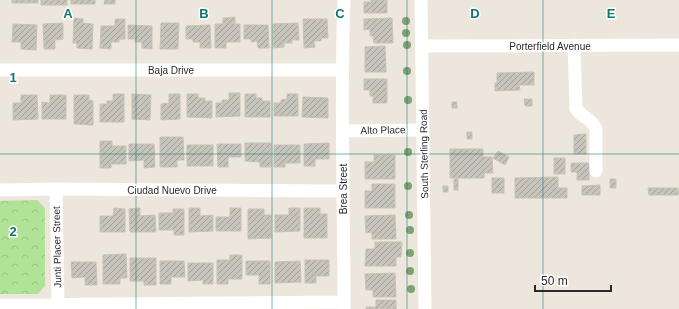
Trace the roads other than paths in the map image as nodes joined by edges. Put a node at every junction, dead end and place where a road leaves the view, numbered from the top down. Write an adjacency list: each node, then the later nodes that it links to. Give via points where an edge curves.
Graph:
1 (344, 0): 7 (street)
2 (422, 0): 4 (street, South Sterling Road)
3 (679, 45): 5 (street, Porterfield Avenue)
4 (422, 46): 5 (street, Porterfield Avenue); 8 (street, South Sterling Road)
5 (574, 46): 10 (street, via 576,108 596,129)
6 (0, 70): 7 (street, Baja Drive)
7 (341, 70): 9 (street, Brea Street)
8 (423, 130): 9 (street, Alto Place); 17 (street, South Sterling Road)
9 (343, 131): 13 (street, Brea Street)
10 (596, 171)
11 (56, 189): 12 (street, Ciudad Nuevo Drive); 13 (street, Ciudad Nuevo Drive); 14 (street, Junti Placer Street)
12 (0, 190)
13 (343, 191): 16 (street, Brea Street)
14 (58, 304): 15 (street); 16 (street)
15 (0, 305)
16 (344, 306)
17 (425, 309)

